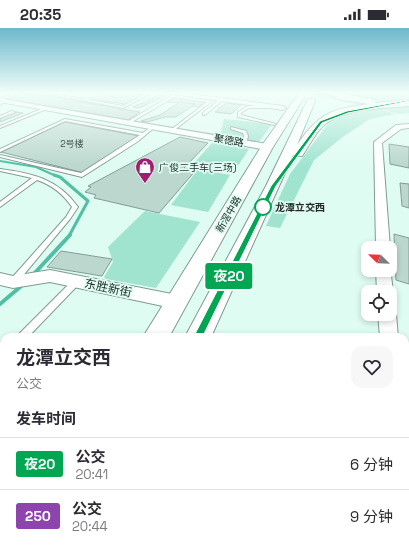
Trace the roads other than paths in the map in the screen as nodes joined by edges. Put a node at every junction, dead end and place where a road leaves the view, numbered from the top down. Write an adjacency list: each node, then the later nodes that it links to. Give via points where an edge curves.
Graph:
1 (24, 117): 15 (lane)
2 (58, 117): 17 (lane)
3 (101, 117): 12 (street, 聚德路)
4 (137, 117): 12 (lane)
5 (189, 117): 19 (lane)
6 (242, 117): 13 (lane)
7 (277, 117): 13 (highway)
8 (292, 117): 23 (highway, 新滘中路)
9 (301, 117): 28 (highway)
10 (315, 117): 22 (highway, via 316,121)
11 (330, 117): 22 (highway, via 321,122)
12 (129, 122): 16 (street, 聚德路)
13 (274, 124): 23 (highway)
14 (409, 126): 30 (street, via 399,128 378,142)
15 (0, 127)
16 (153, 127): 19 (street, 聚德路); 20 (lane)
17 (35, 128)
18 (232, 128): 21 (lane, via 245,132)
19 (173, 130): 21 (street, 聚德路)
20 (142, 134): 24 (lane, via 65,120); 25 (lane, via 82,175)
21 (244, 143): 23 (street, 聚德路)
22 (303, 146): 28 (highway)
23 (267, 147): 33 (highway, 新滘中路)
24 (0, 151)
25 (0, 156)
26 (1, 170): 27 (lane)
27 (37, 177): 29 (lane); 31 (lane, via 63,194 74,208 68,218)
28 (273, 186): 37 (highway)
29 (0, 205)
30 (383, 241)
31 (11, 280): 32 (street, 东胜新街, via 50,276)
32 (77, 281): 33 (street, 东胜新街); 35 (lane)
33 (177, 302): 36 (highway, 新滘中路)
34 (388, 321): 38 (street)
35 (26, 333)
36 (158, 333)
37 (200, 333)
38 (389, 333)

